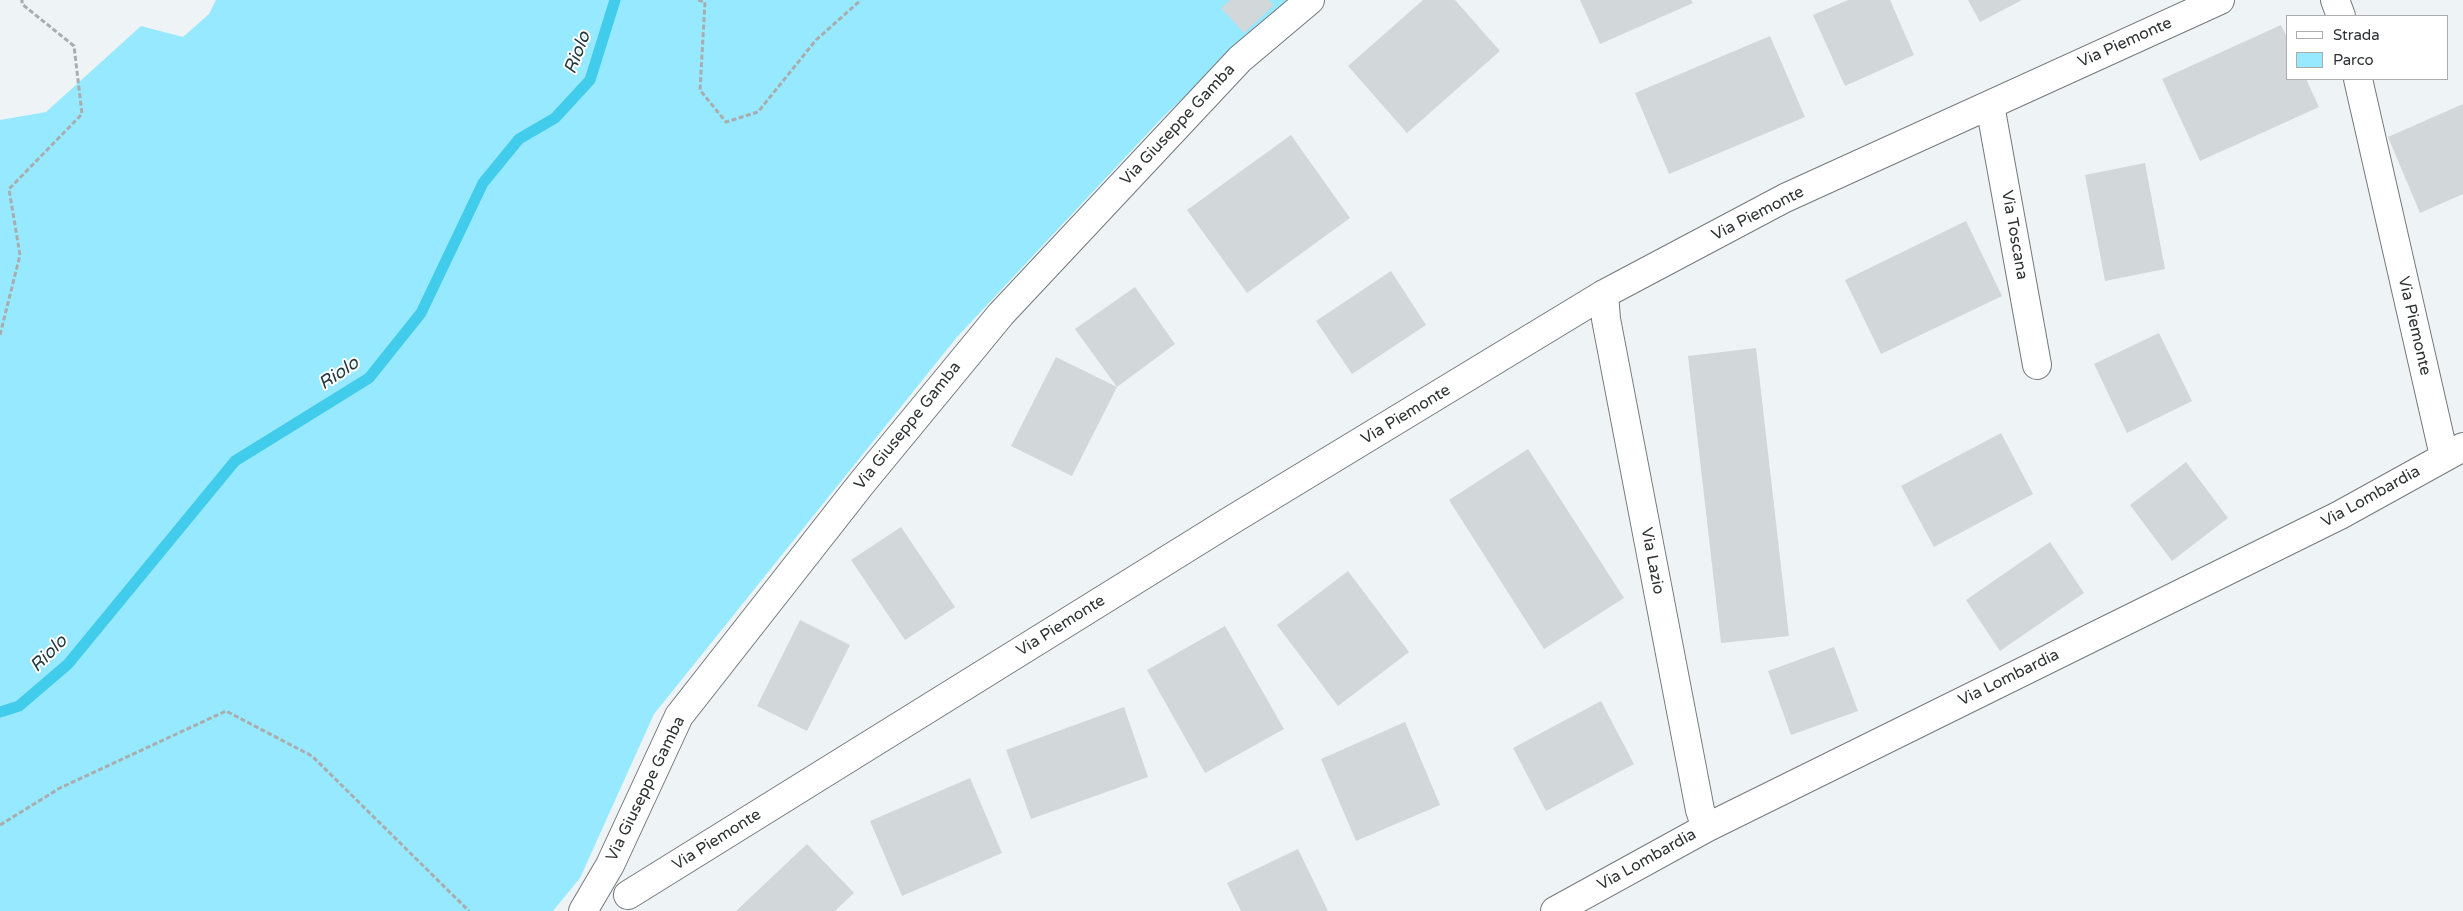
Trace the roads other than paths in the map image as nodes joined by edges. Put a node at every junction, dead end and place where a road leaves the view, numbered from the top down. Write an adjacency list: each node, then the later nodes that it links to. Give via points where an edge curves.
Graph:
1 (1310, 0): 11 (street, Via Giuseppe Gamba, via 1240,60 1001,314 860,484 680,716)
2 (2220, 0): 6 (street, Via Piemonte)
3 (2335, 0): 4 (street)
4 (2341, 15)
5 (2358, 80): 9 (street, Via Piemonte)
6 (1990, 105): 7 (street, Via Piemonte, via 1785,198); 8 (street, Via Toscana)
7 (1604, 294): 10 (street, Via Lazio, via 1606,319 1692,771); 12 (street, Via Piemonte, via 1230,521)
8 (2037, 365)
9 (2454, 451): 10 (street, Via Lombardia, via 2340,515)
10 (1706, 828): 14 (street, Via Lombardia)
11 (610, 865): 12 (street); 13 (street, Via Giuseppe Gamba)
12 (632, 903)
13 (583, 911)
14 (1555, 911)

